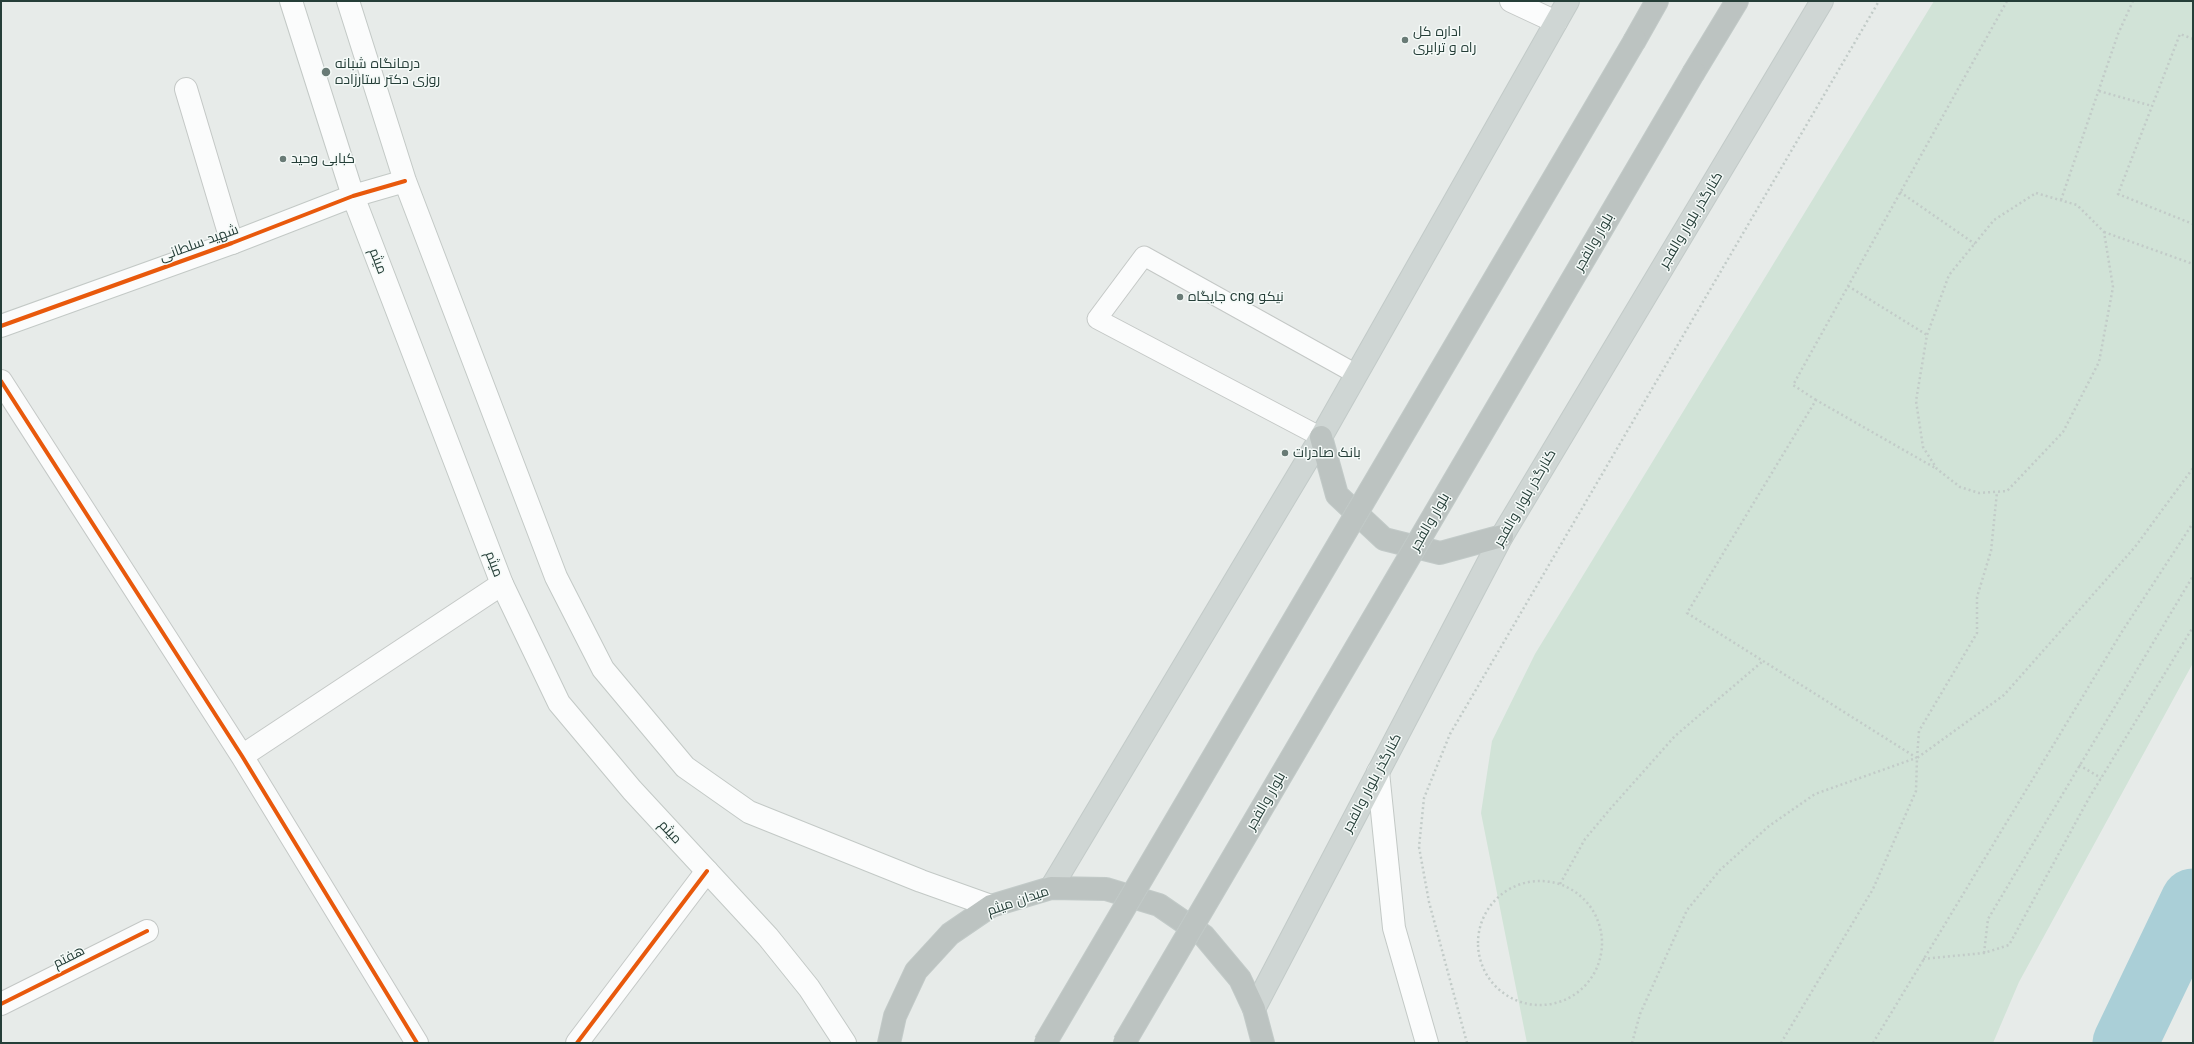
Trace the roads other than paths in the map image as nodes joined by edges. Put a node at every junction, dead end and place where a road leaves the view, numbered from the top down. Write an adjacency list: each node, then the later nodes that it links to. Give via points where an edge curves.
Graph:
1 (291, 1): 11 (main road, میثم)
2 (348, 1): 10 (main road)
3 (1511, 1): 8 (main road)
4 (1568, 1): 8 (main road)
5 (1657, 1): 32 (highway, bridge)
6 (1737, 1): 33 (highway, بلوار والفجر, bridge)
7 (1822, 1): 17 (main road, کنارگذر بلوار والفجر)
8 (1556, 22): 14 (main road)
9 (186, 89): 12 (main road)
10 (405, 181): 11 (main road, شهید سلطانی); 23 (main road, via 556,577 603,669 685,767 749,812 921,881)
11 (353, 196): 12 (main road, شهید سلطانی); 18 (main road, میثم)
12 (232, 243): 13 (main road, شهید سلطانی)
13 (1, 326)
14 (1356, 374): 16 (main road); 16 (lane, via 1144,256 1097,319)
15 (1, 381): 19 (main road)
16 (1321, 437): 17 (highway, via 1337,496 1384,539 1440,553); 22 (main road)
17 (1502, 536): 20 (main road, کنارگذر بلوار والفجر)
18 (502, 584): 19 (main road); 21 (main road, میثم, via 559,703 632,790)
19 (242, 756): 28 (main road)
20 (1378, 772): 26 (main road, کنارگذر بلوار والفجر); 34 (main road, via 1394,928)
21 (707, 871): 29 (main road); 30 (main road, میثم, via 773,942 809,988)
22 (1051, 888): 23 (highway, میدان میثم); 26 (highway, میدان میثم, via 1106,889 1159,906 1204,936 1240,979)
23 (991, 906): 31 (highway, میدان میثم, via 950,934 916,971 895,1016)
24 (147, 931): 25 (main road, هفتم)
25 (1, 1004)
26 (1254, 1009): 27 (highway, میدان میثم)
27 (1264, 1042)
28 (416, 1043)
29 (577, 1043)
30 (845, 1043)
31 (889, 1043)
32 (1045, 1043)
33 (1124, 1043)
34 (1427, 1043)

